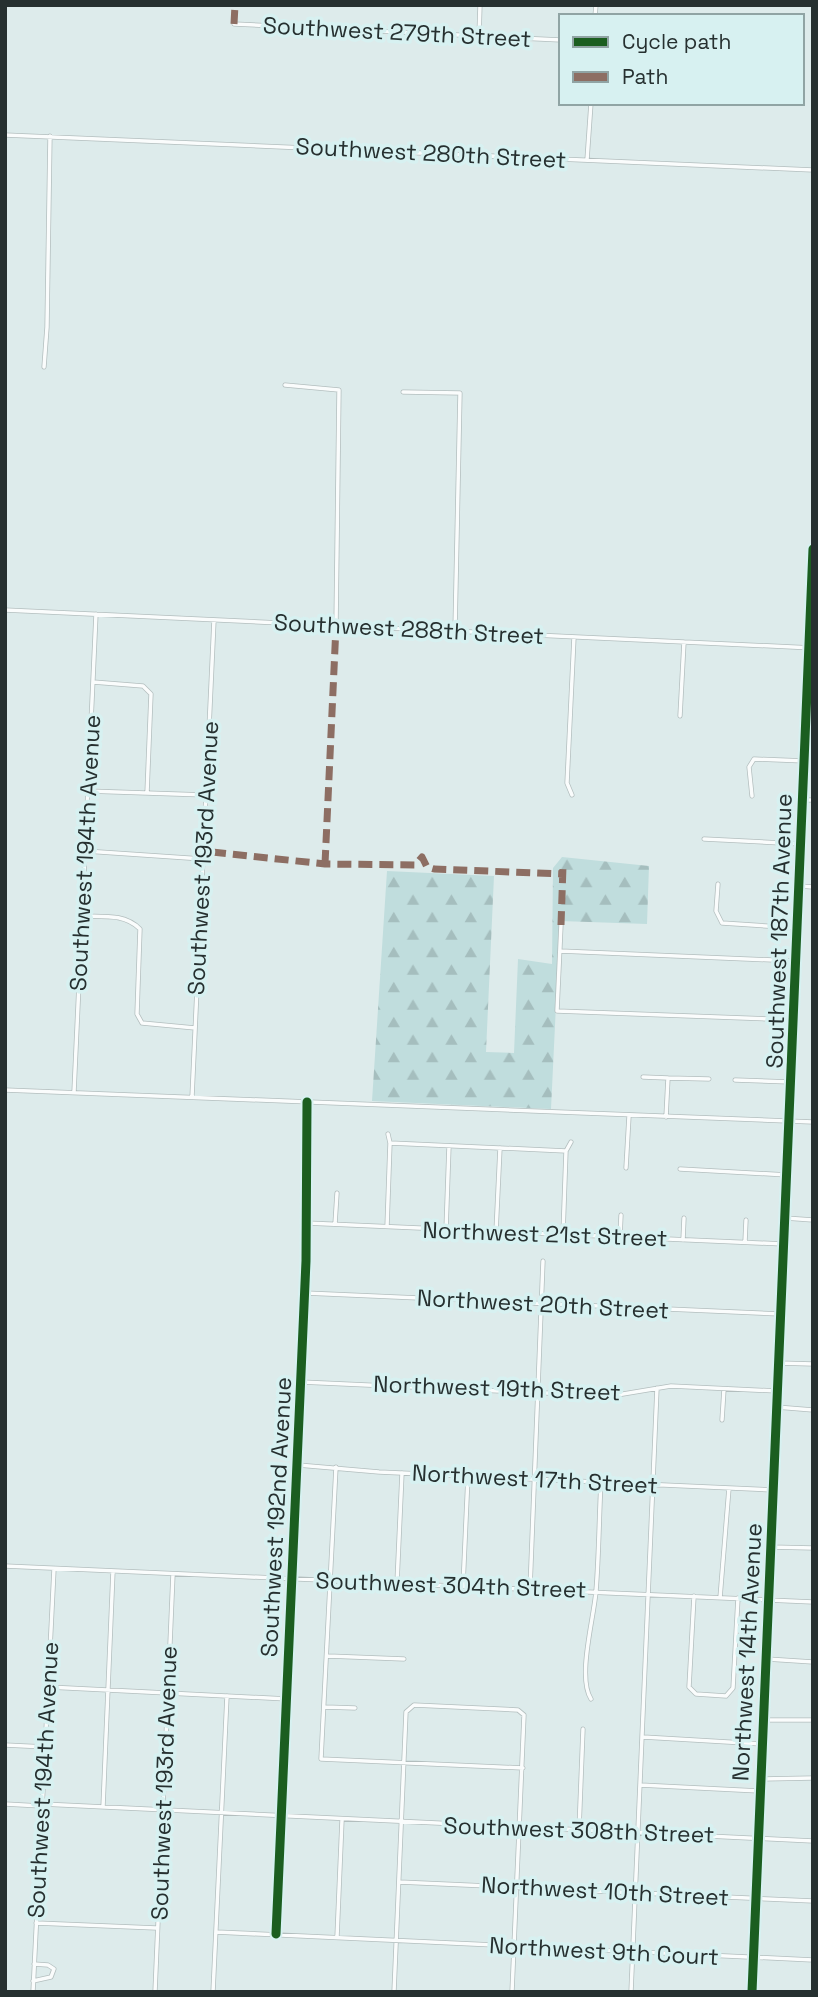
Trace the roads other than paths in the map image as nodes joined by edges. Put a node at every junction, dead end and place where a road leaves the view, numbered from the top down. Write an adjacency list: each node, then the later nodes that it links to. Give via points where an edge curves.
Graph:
1 (480, 5): 3 (street)
2 (234, 24): 3 (street, Southwest 279th Street)
3 (479, 36): 4 (street, Southwest 279th Street)
4 (559, 40)
5 (591, 105): 8 (street)
6 (5, 135): 7 (street, Southwest 280th Street)
7 (50, 136): 8 (street, Southwest 280th Street); 10 (street)
8 (587, 160): 9 (street, Southwest 280th Street)
9 (813, 170)
10 (44, 367)
11 (285, 385): 17 (street, via 339,390)
12 (403, 392): 18 (street, via 460,393)
13 (813, 549): 21 (street, Southwest 187th Avenue)
14 (5, 610): 15 (street, Southwest 288th Street)
15 (96, 614): 16 (street, Southwest 288th Street); 22 (street, Southwest 194th Avenue)
16 (214, 620): 17 (street, Southwest 288th Street); 27 (street, Southwest 193rd Avenue)
17 (336, 626): 18 (street, Southwest 288th Street)
18 (455, 631): 19 (street, Southwest 288th Street)
19 (574, 637): 20 (street, Southwest 288th Street); 28 (street, via 567,783)
20 (684, 642): 21 (street, Southwest 288th Street); 23 (street)
21 (811, 648): 24 (street, Southwest 187th Avenue)
22 (93, 682): 25 (street, Southwest 194th Avenue); 26 (street, via 143,686 151,694)
23 (680, 716)
24 (805, 761): 29 (street, via 754,760 750,767); 30 (street, Southwest 187th Avenue)
25 (86, 791): 26 (street); 34 (street, Southwest 194th Avenue)
26 (147, 793): 27 (street)
27 (205, 795): 35 (street, Southwest 193rd Avenue)
28 (572, 795)
29 (752, 796)
30 (803, 800): 31 (street); 33 (street, Southwest 187th Avenue)
31 (813, 800)
32 (704, 839): 33 (street)
33 (802, 844): 37 (street, Southwest 187th Avenue)
34 (85, 850): 35 (street); 39 (street, Southwest 194th Avenue)
35 (203, 859): 45 (street, Southwest 193rd Avenue)
36 (718, 884): 41 (street, via 717,914 726,924)
37 (800, 886): 38 (street); 41 (street, Southwest 187th Avenue)
38 (813, 887)
39 (81, 916): 45 (street, via 121,918 140,929 137,1014 142,1023); 52 (street, Southwest 194th Avenue)
40 (561, 925): 42 (street)
41 (798, 928): 43 (street, Southwest 187th Avenue)
42 (560, 951): 43 (street); 44 (street, via 557,1011)
43 (796, 961): 44 (street, Southwest 187th Avenue)
44 (794, 1020): 50 (street, Southwest 187th Avenue)
45 (195, 1028): 53 (street, Southwest 193rd Avenue)
46 (643, 1077): 47 (street)
47 (668, 1078): 48 (street); 56 (street)
48 (709, 1079)
49 (735, 1080): 50 (street)
50 (791, 1082): 57 (street, Southwest 187th Avenue)
51 (5, 1090): 52 (street)
52 (74, 1093): 53 (street)
53 (192, 1097): 54 (street)
54 (307, 1101): 55 (street); 74 (street, Southwest 192nd Avenue)
55 (629, 1116): 56 (street); 65 (street)
56 (666, 1117): 57 (street)
57 (789, 1121): 58 (street); 67 (street, Southwest 187th Avenue)
58 (813, 1122)
59 (388, 1134): 61 (street)
60 (571, 1142): 64 (street)
61 (390, 1143): 62 (street); 76 (street)
62 (449, 1146): 63 (street); 77 (street)
63 (500, 1149): 64 (street); 78 (street)
64 (566, 1151): 79 (street)
65 (626, 1168)
66 (680, 1169): 67 (street)
67 (787, 1175): 71 (street, Southwest 187th Avenue)
68 (337, 1193): 75 (street)
69 (621, 1214): 80 (street)
70 (684, 1217): 81 (street)
71 (785, 1218): 73 (street); 83 (street, Southwest 187th Avenue)
72 (746, 1220): 82 (street)
73 (813, 1220)
74 (306, 1223): 75 (street, Northwest 21st Street); 85 (street, Southwest 192nd Avenue)
75 (335, 1224): 76 (street, Northwest 21st Street)
76 (387, 1227): 77 (street, Northwest 21st Street)
77 (446, 1230): 78 (street, Northwest 21st Street)
78 (496, 1232): 79 (street, Northwest 21st Street)
79 (563, 1234): 80 (street, Northwest 21st Street)
80 (620, 1237): 81 (street, Northwest 21st Street)
81 (683, 1240): 82 (street, Northwest 21st Street)
82 (745, 1242): 83 (street, Northwest 21st Street)
83 (784, 1244): 87 (street, Southwest 187th Avenue)
84 (543, 1261): 86 (street)
85 (305, 1293): 86 (street, Northwest 20th Street); 90 (street, Southwest 192nd Avenue)
86 (541, 1304): 87 (street, Northwest 20th Street); 94 (street)
87 (780, 1314): 88 (street, Northwest 14th Avenue)
88 (778, 1363): 89 (street); 93 (street, Northwest 14th Avenue)
89 (813, 1364)
90 (301, 1382): 94 (street, Northwest 19th Street); 98 (street, Southwest 192nd Avenue)
91 (657, 1388): 92 (street, Northwest 19th Street); 94 (street, Northwest 19th Street, via 611,1396); 104 (street)
92 (724, 1388): 93 (street, Northwest 19th Street); 97 (street)
93 (777, 1391): 95 (street, Northwest 14th Avenue)
94 (538, 1392): 102 (street)
95 (776, 1407): 96 (street); 106 (street, Northwest 14th Avenue)
96 (813, 1410)
97 (722, 1420)
98 (298, 1465): 99 (street, Northwest 17th Street); 113 (street, Southwest 192nd Avenue)
99 (336, 1467): 100 (street, Northwest 17th Street); 114 (street)
100 (402, 1473): 101 (street, Northwest 17th Street); 115 (street)
101 (468, 1476): 102 (street, Northwest 17th Street); 116 (street)
102 (534, 1479): 103 (street, Northwest 17th Street); 117 (street)
103 (601, 1482): 104 (street, Northwest 17th Street); 118 (street)
104 (652, 1484): 105 (street, Northwest 17th Street); 119 (street)
105 (729, 1488): 106 (street, Northwest 17th Street); 121 (street)
106 (773, 1490): 107 (street, Northwest 14th Avenue)
107 (771, 1546): 108 (street); 123 (street, Northwest 14th Avenue)
108 (813, 1548)
109 (5, 1566): 110 (street, Southwest 304th Street)
110 (54, 1569): 111 (street, Southwest 304th Street); 129 (street, Southwest 194th Avenue)
111 (113, 1571): 112 (street, Southwest 304th Street); 130 (street)
112 (173, 1574): 113 (street, Southwest 304th Street); 131 (street, Southwest 193rd Avenue)
113 (293, 1579): 114 (street, Southwest 304th Street); 133 (street, Southwest 192nd Avenue)
114 (331, 1580): 115 (street, Southwest 304th Street); 125 (street)
115 (397, 1583): 116 (street, Southwest 304th Street)
116 (463, 1586): 117 (street, Southwest 304th Street)
117 (530, 1589): 118 (street, Southwest 304th Street)
118 (596, 1591): 119 (street, Southwest 304th Street); 134 (street, via 590,1621 587,1686)
119 (650, 1594): 120 (street, Southwest 304th Street); 140 (street)
120 (694, 1596): 121 (street, Southwest 304th Street); 122 (street, via 689,1687 692,1692 730,1694)
121 (720, 1598): 122 (street, Southwest 304th Street)
122 (738, 1598): 123 (street, Southwest 304th Street)
123 (770, 1600): 124 (street, Southwest 304th Street); 127 (street, Northwest 14th Avenue)
124 (813, 1602)
125 (328, 1656): 126 (street); 135 (street)
126 (404, 1659)
127 (767, 1659): 128 (street); 137 (street, Northwest 14th Avenue)
128 (813, 1661)
129 (48, 1687): 130 (street); 143 (street, Southwest 194th Avenue)
130 (108, 1690): 131 (street); 152 (street)
131 (166, 1694): 132 (street); 153 (street, Southwest 193rd Avenue)
132 (227, 1696): 133 (street); 154 (street)
133 (286, 1699): 155 (street, Southwest 192nd Avenue)
134 (591, 1699)
135 (325, 1707): 136 (street); 144 (street, via 321,1759)
136 (355, 1709)
137 (763, 1720): 138 (street); 141 (street, Northwest 14th Avenue)
138 (813, 1720)
139 (583, 1729): 159 (street)
140 (643, 1737): 141 (street); 148 (street)
141 (762, 1744): 146 (street, Northwest 14th Avenue)
142 (5, 1745): 143 (street)
143 (46, 1747): 151 (street, Southwest 194th Avenue)
144 (404, 1763): 145 (street); 145 (street, via 407,1708 414,1706 523,1712); 157 (street)
145 (523, 1768): 158 (street)
146 (760, 1779): 147 (street); 149 (street, Northwest 14th Avenue)
147 (813, 1779)
148 (640, 1785): 149 (street); 160 (street)
149 (760, 1791): 161 (street, Northwest 14th Avenue)
150 (5, 1804): 151 (street, Southwest 308th Street)
151 (42, 1805): 152 (street, Southwest 308th Street); 168 (street, Southwest 194th Avenue)
152 (103, 1808): 153 (street, Southwest 308th Street)
153 (162, 1811): 154 (street, Southwest 308th Street); 169 (street, Southwest 193rd Avenue)
154 (221, 1814): 155 (street, Southwest 308th Street); 170 (street)
155 (283, 1817): 156 (street, Southwest 308th Street); 171 (street, Southwest 192nd Avenue)
156 (342, 1820): 157 (street, Southwest 308th Street); 172 (street)
157 (401, 1822): 158 (street, Southwest 308th Street); 163 (street)
158 (519, 1828): 159 (street, Southwest 308th Street); 164 (street)
159 (579, 1830): 160 (street, Southwest 308th Street)
160 (638, 1833): 161 (street, Southwest 308th Street); 165 (street)
161 (758, 1839): 162 (street, Southwest 308th Street); 166 (street, Northwest 14th Avenue)
162 (813, 1842)
163 (398, 1882): 164 (street, Northwest 10th Street); 173 (street)
164 (516, 1887): 165 (street, Northwest 10th Street); 174 (street)
165 (635, 1892): 166 (street, Northwest 10th Street); 175 (street)
166 (755, 1898): 167 (street, Northwest 10th Street); 176 (street, Northwest 14th Avenue)
167 (813, 1901)
168 (36, 1923): 169 (street); 178 (street, Southwest 194th Avenue)
169 (157, 1928): 181 (street, Southwest 193rd Avenue)
170 (216, 1931): 171 (street, Northwest 9th Court); 182 (street)
171 (276, 1934): 172 (street, Northwest 9th Court)
172 (337, 1937): 173 (street, Northwest 9th Court)
173 (396, 1940): 174 (street, Northwest 9th Court); 183 (street)
174 (514, 1947): 175 (street, Northwest 9th Court); 184 (street)
175 (632, 1952): 176 (street, Northwest 9th Court); 185 (street)
176 (754, 1958): 177 (street, Northwest 9th Court); 186 (street, Northwest 14th Avenue)
177 (813, 1960)
178 (34, 1964): 179 (street, Southwest 194th Avenue); 179 (street, via 54,1969 51,1978)
179 (33, 1981): 180 (street, Southwest 194th Avenue)
180 (33, 1992)
181 (155, 1992)
182 (213, 1992)
183 (394, 1992)
184 (512, 1992)
185 (631, 1992)
186 (751, 1992)

